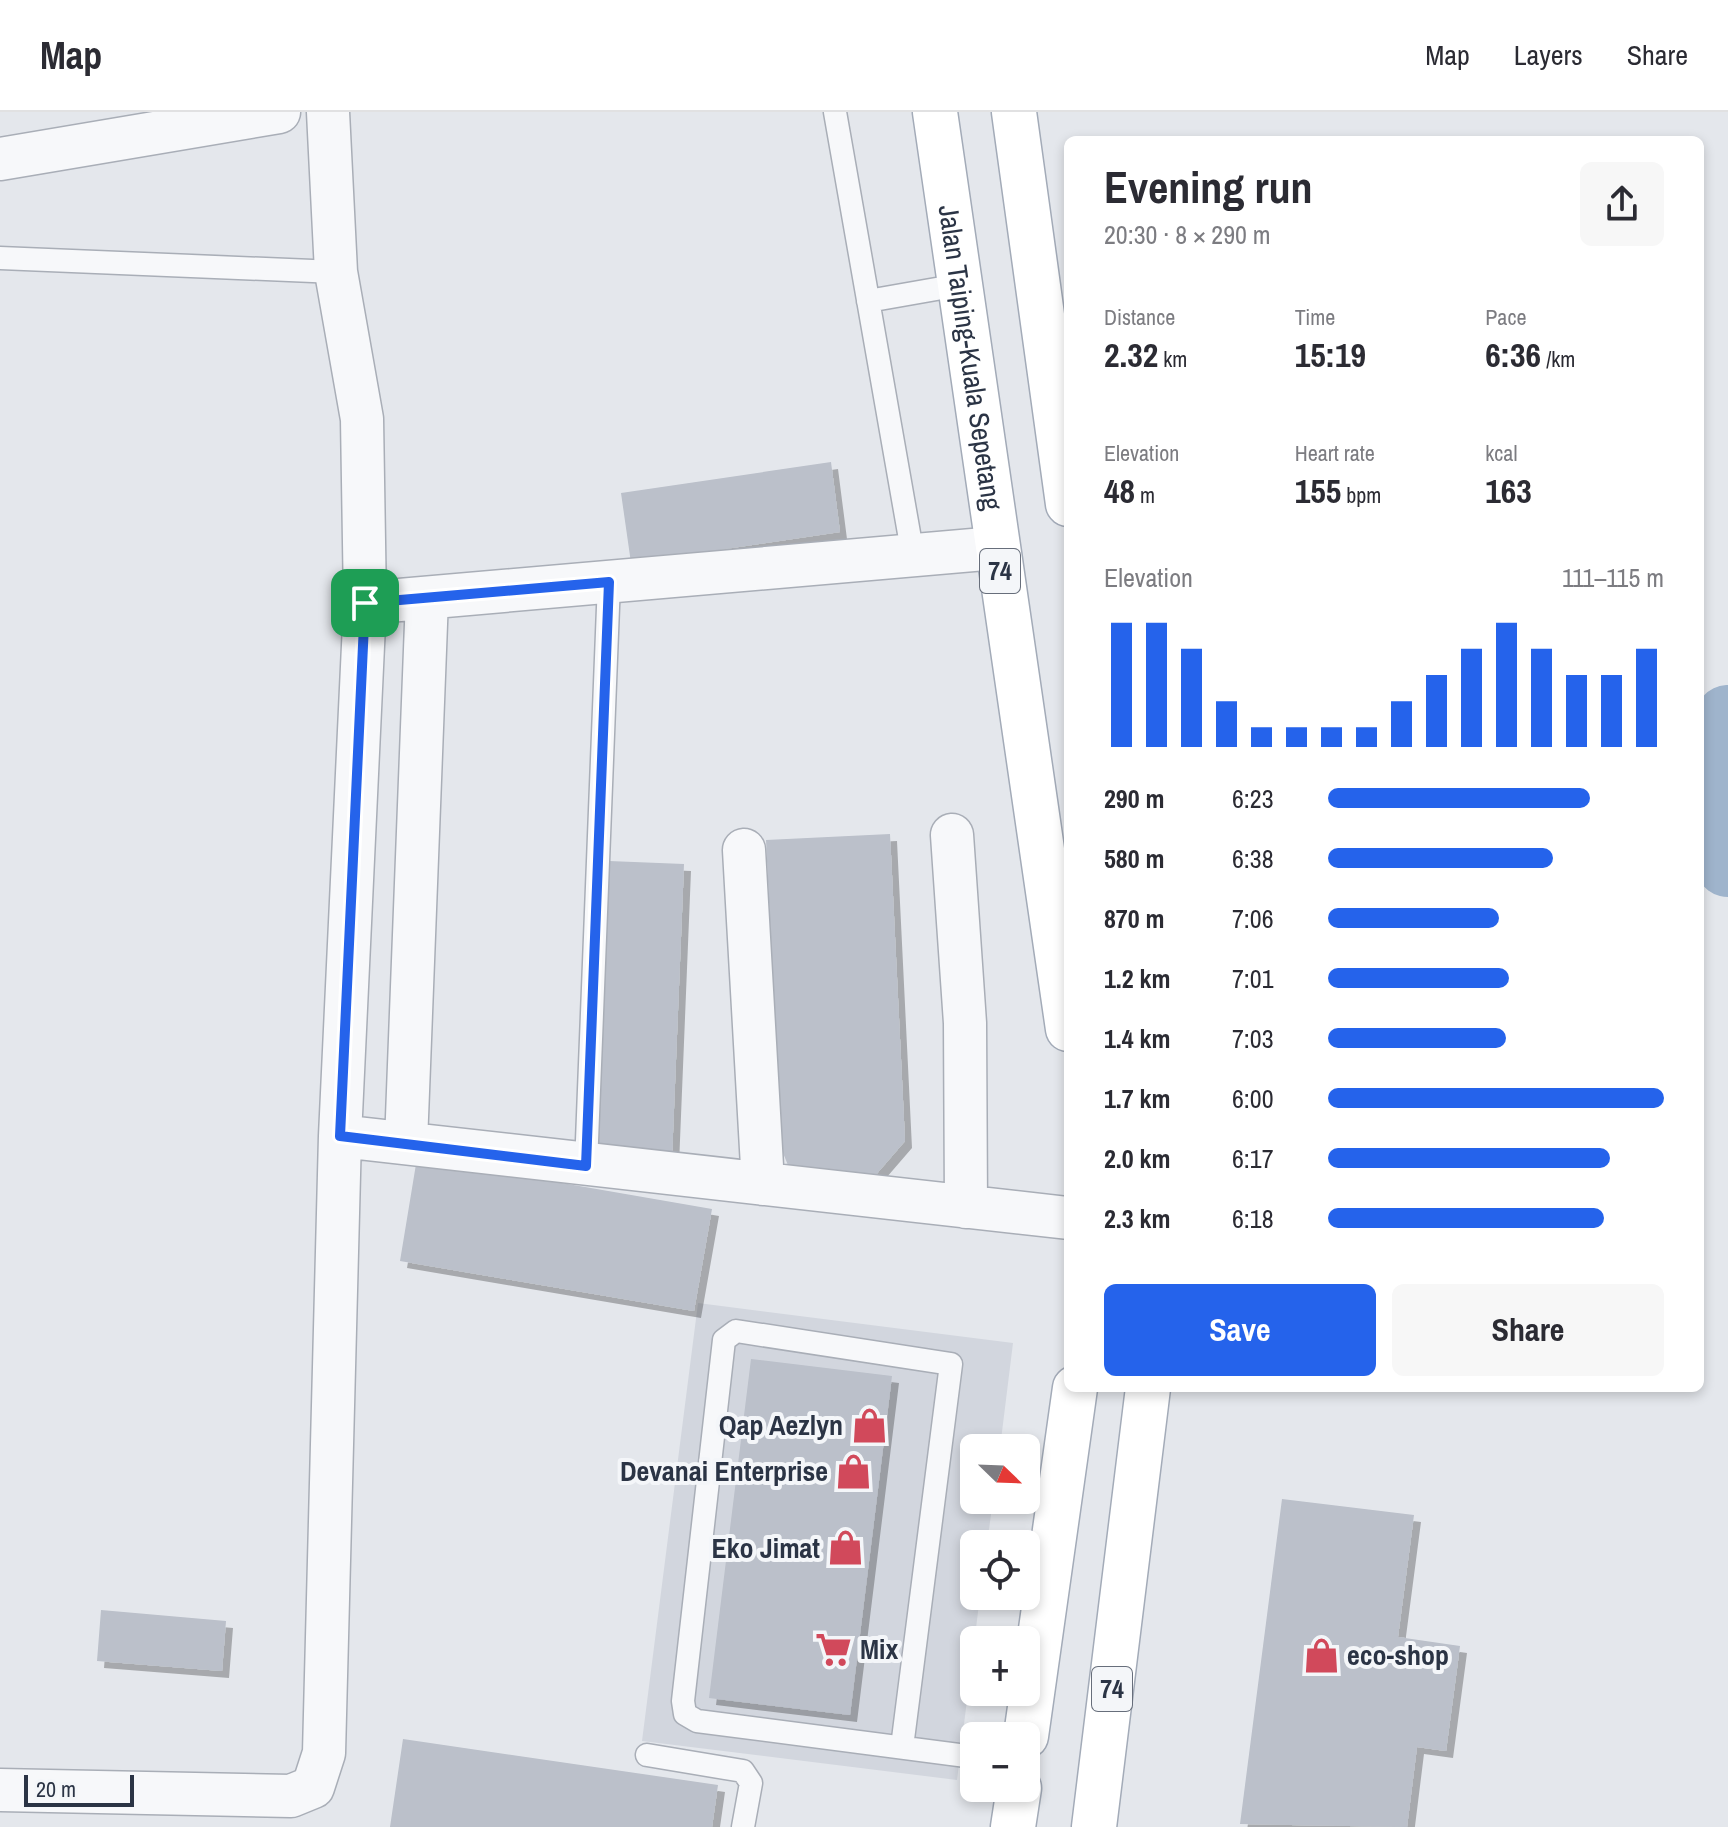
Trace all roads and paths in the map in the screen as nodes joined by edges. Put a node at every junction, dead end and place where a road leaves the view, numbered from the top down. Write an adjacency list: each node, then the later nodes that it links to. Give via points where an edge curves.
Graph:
1 (279, 112): 6 (street)
2 (328, 112): 8 (street)
3 (835, 112): 10 (lane)
4 (935, 112): 9 (main road, Jalan Taiping-Kuala Sepetang / 74)
5 (1014, 112): 11 (main road)
6 (0, 159)
7 (0, 258): 8 (lane)
8 (336, 272): 16 (street, via 362,419)
9 (959, 285): 10 (lane); 12 (main road, Jalan Taiping-Kuala Sepetang / 74)
10 (868, 301): 13 (lane)
11 (1064, 475)
12 (996, 548): 13 (street); 19 (main road, Jalan Taiping-Kuala Sepetang / 74)
13 (913, 556): 14 (street)
14 (609, 582): 15 (street); 22 (lane)
15 (427, 598): 16 (street); 21 (street)
16 (365, 603): 20 (street)
17 (952, 835): 24 (street, via 965,1023)
18 (744, 850): 23 (street)
19 (1064, 981)
20 (340, 1136): 21 (street); 32 (street, via 324,1753 313,1787 291,1796)
21 (406, 1143): 22 (street)
22 (586, 1166): 23 (street)
23 (763, 1184): 24 (street)
24 (966, 1207): 25 (street)
25 (1064, 1218)
26 (1074, 1392): 28 (main road)
27 (1148, 1392): 36 (main road, 74)
28 (1028, 1722)
29 (902, 1747): 29 (lane, via 697,1721 685,1714 724,1340 736,1331 951,1364); 31 (lane)
30 (647, 1755): 34 (lane, via 743,1771 751,1783)
31 (960, 1755)
32 (0, 1790)
33 (1017, 1802): 35 (main road)
34 (743, 1827)
35 (1013, 1827)
36 (1094, 1827)

